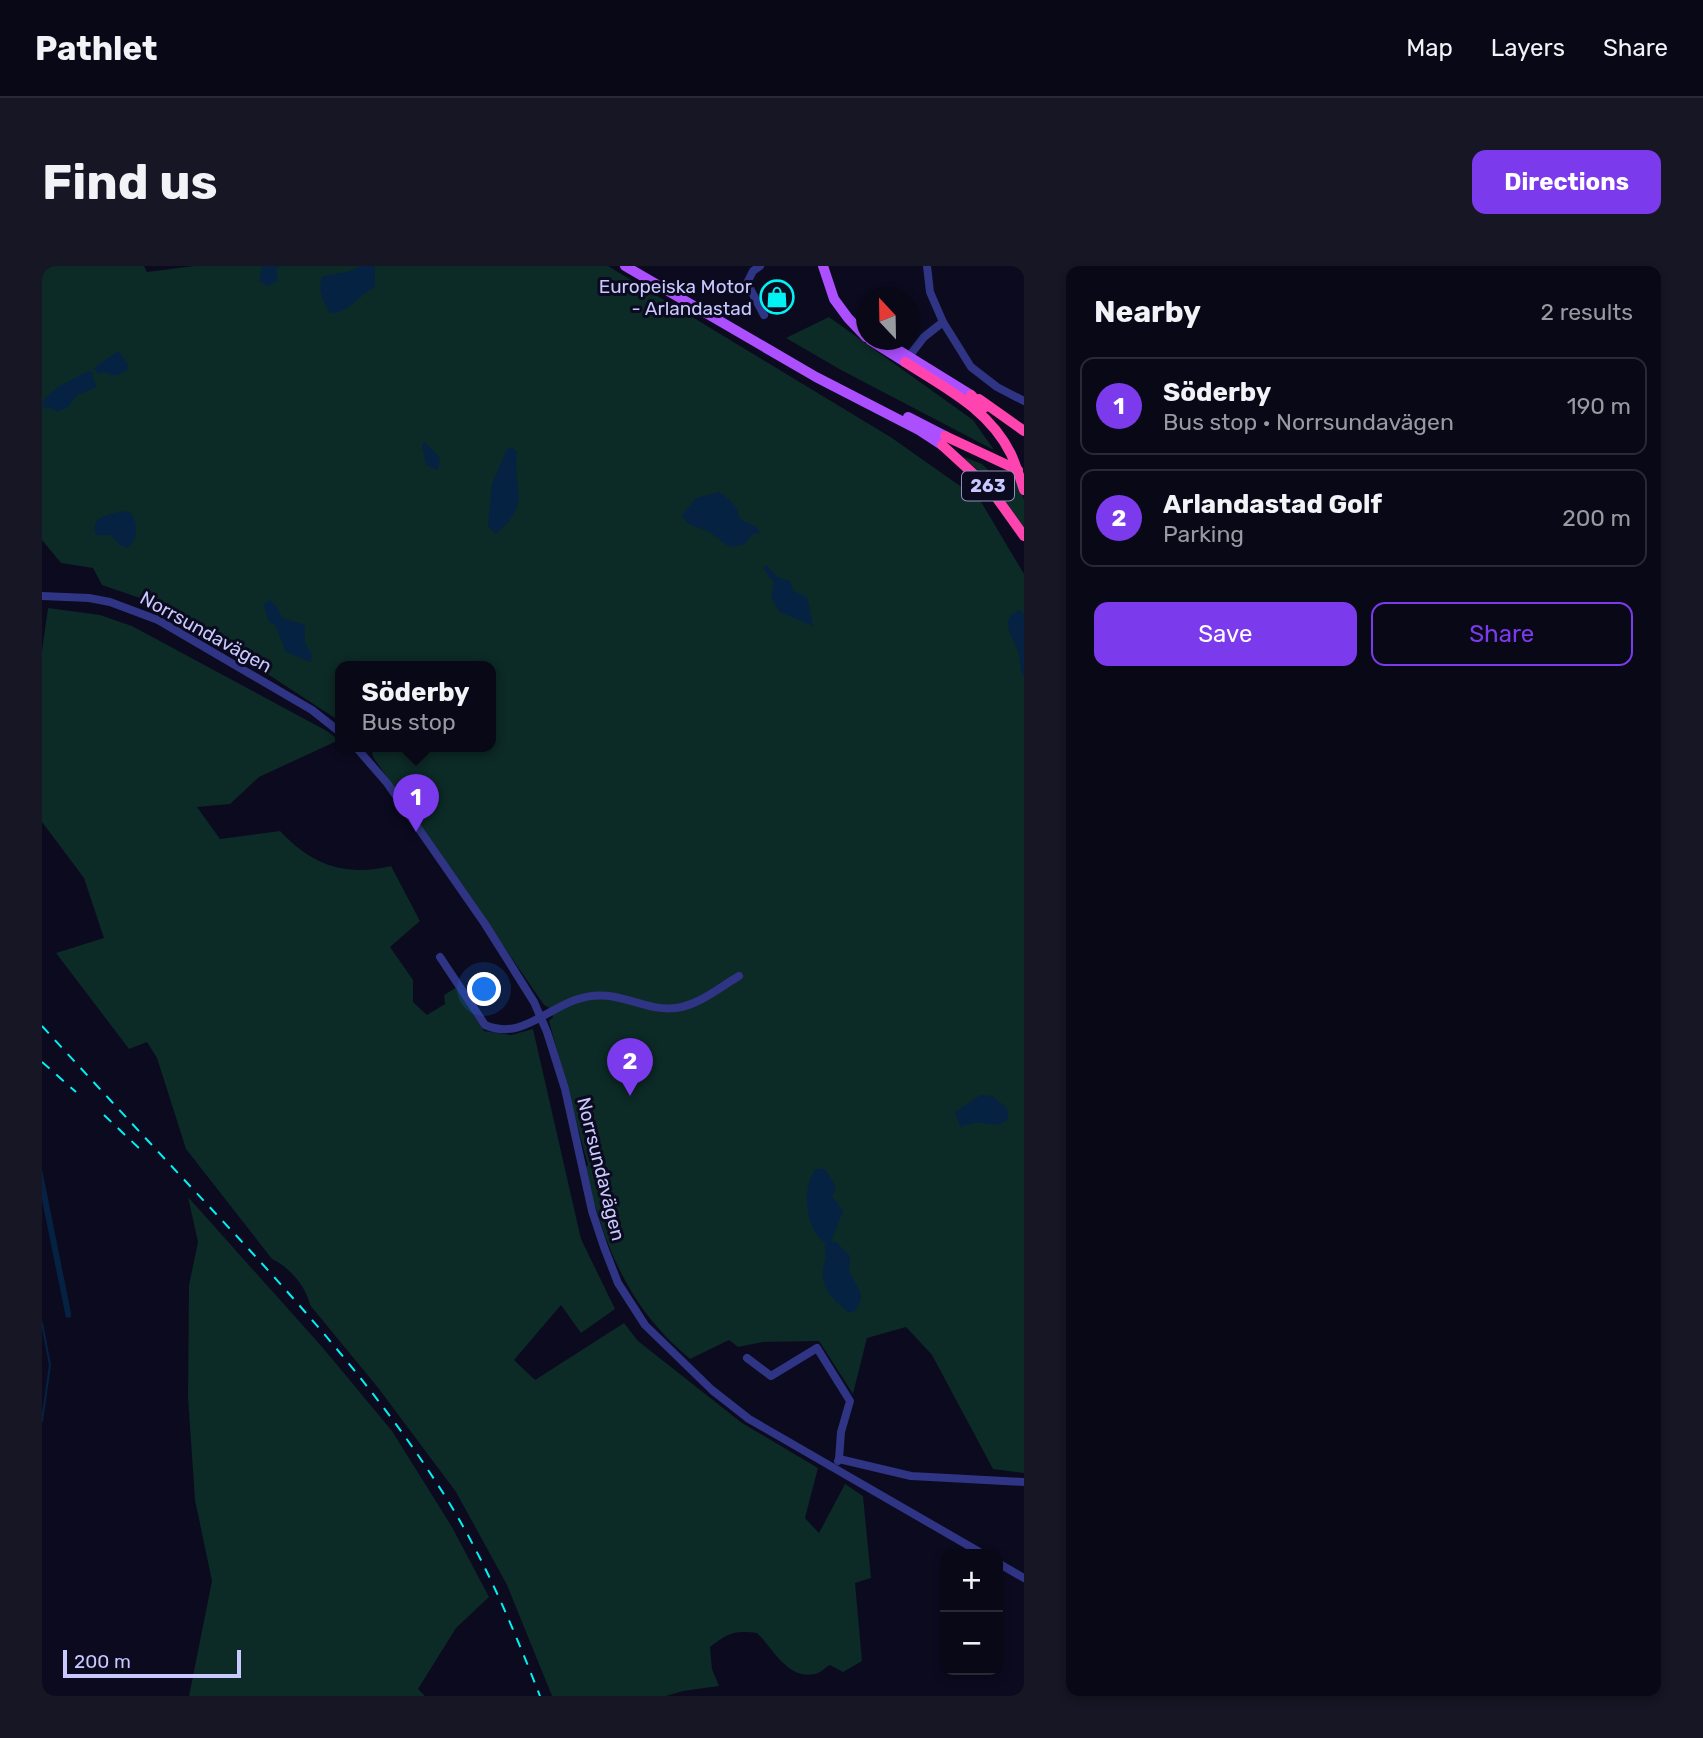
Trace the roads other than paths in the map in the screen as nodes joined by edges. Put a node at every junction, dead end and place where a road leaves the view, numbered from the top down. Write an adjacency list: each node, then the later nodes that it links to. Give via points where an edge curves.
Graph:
1 (625, 266): 16 (main road, 263, via 816,377)
2 (760, 266): 6 (street, via 747,283)
3 (823, 266): 5 (main road)
4 (928, 267): 8 (street, via 930,292)
5 (828, 279): 7 (main road); 9 (main road, via 840,309)
6 (764, 315)
7 (856, 317)
8 (943, 322): 12 (street); 14 (street, via 971,367)
9 (856, 326)
10 (890, 350): 12 (main road)
11 (895, 350): 12 (main road)
12 (907, 359): 13 (main road); 18 (highway, via 987,420 1012,456)
13 (971, 395): 15 (highway); 17 (highway, via 1003,430)
14 (1024, 401)
15 (1024, 431)
16 (944, 440): 17 (highway, 263); 19 (highway, 263, via 991,490)
17 (1024, 472)
18 (1024, 490)
19 (1024, 536)
20 (42, 596): 21 (street, Norrsundavägen, via 110,602 159,620)
21 (335, 728)
22 (360, 752): 25 (street, Norrsundavägen, via 387,783 485,925)
23 (440, 957): 25 (street, via 485,1025 514,1030)
24 (739, 975): 25 (street, via 676,1008 604,995 575,1000)
25 (542, 1017): 28 (street, Norrsundavägen, via 565,1089 592,1211 618,1283 645,1325 749,1419)
26 (747, 1358): 27 (street, via 771,1376 817,1348 850,1401)
27 (839, 1459): 28 (street); 29 (street, via 911,1475)
28 (833, 1468): 30 (street, Norrsundavägen)
29 (1024, 1482)
30 (974, 1549)
31 (1003, 1566): 32 (street)
32 (1024, 1578)

